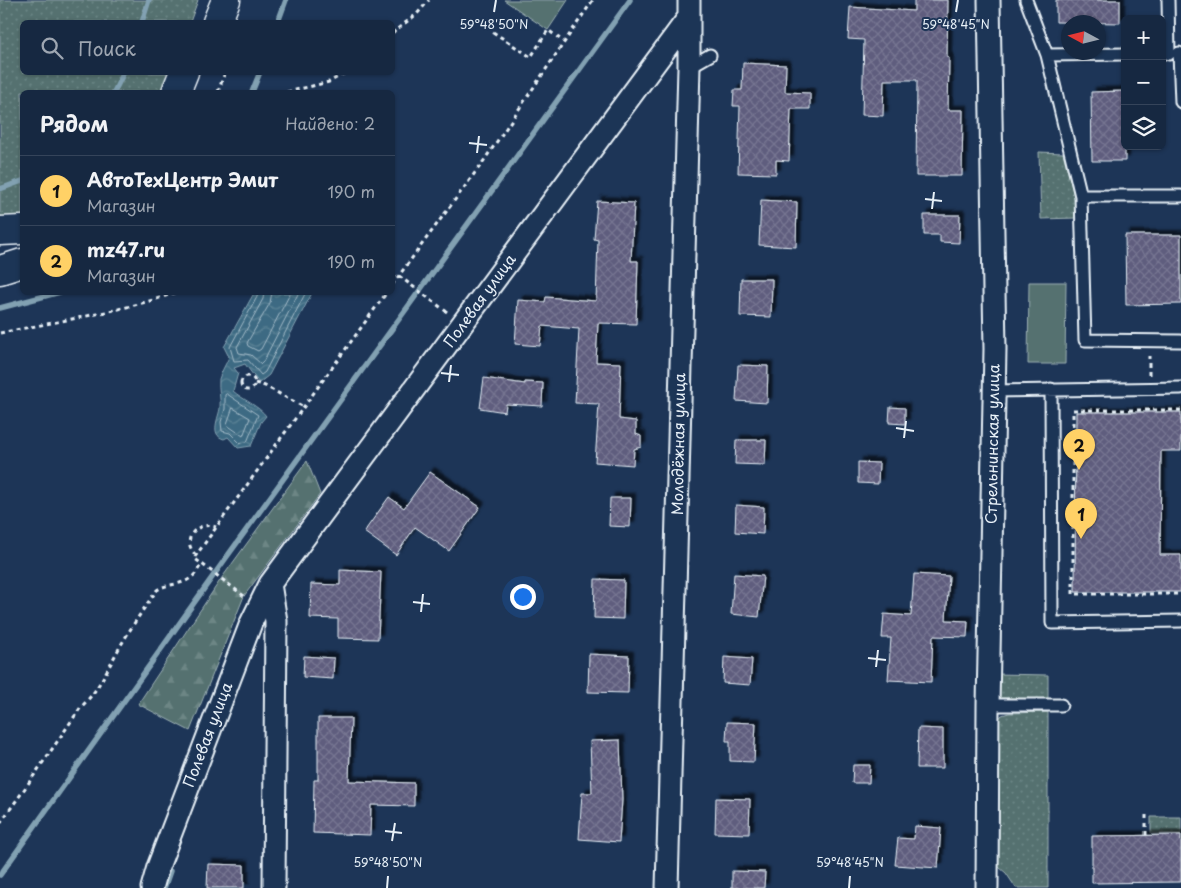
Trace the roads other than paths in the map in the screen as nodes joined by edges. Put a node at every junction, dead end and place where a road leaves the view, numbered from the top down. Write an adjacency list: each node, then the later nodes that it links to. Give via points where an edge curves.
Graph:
1 (210, 0): 7 (main road)
2 (226, 0): 8 (main road)
3 (989, 0): 28 (street, Стрельнинская улица)
4 (1026, 0): 12 (lane)
5 (1168, 0): 9 (lane)
6 (689, 8): 13 (street, Молодёжная улица); 29 (street, Полевая улица)
7 (204, 20)
8 (218, 20)
9 (1173, 53): 18 (lane)
10 (1121, 54): 12 (lane)
11 (710, 55): 13 (lane)
12 (1047, 55): 19 (lane)
13 (689, 67): 35 (street, Молодёжная улица)
14 (183, 75): 16 (main road)
15 (198, 75): 17 (main road)
16 (177, 90)
17 (193, 90)
18 (1181, 102)
19 (1081, 196): 20 (lane); 25 (lane, via 1085,340)
20 (1181, 196)
21 (20, 230): 22 (main road)
22 (0, 231)
23 (20, 264): 24 (main road)
24 (0, 270)
25 (1181, 341)
26 (1181, 388): 27 (lane)
27 (1051, 389): 28 (lane); 30 (lane, via 1052,623)
28 (994, 390): 31 (street, Стрельнинская улица)
29 (270, 584): 33 (street, Полевая улица, via 245,639); 34 (street, via 276,622)
30 (1181, 622)
31 (988, 705): 32 (lane); 36 (street, Стрельнинская улица)
32 (1062, 705)
33 (152, 888)
34 (274, 888)
35 (667, 888)
36 (986, 888)

